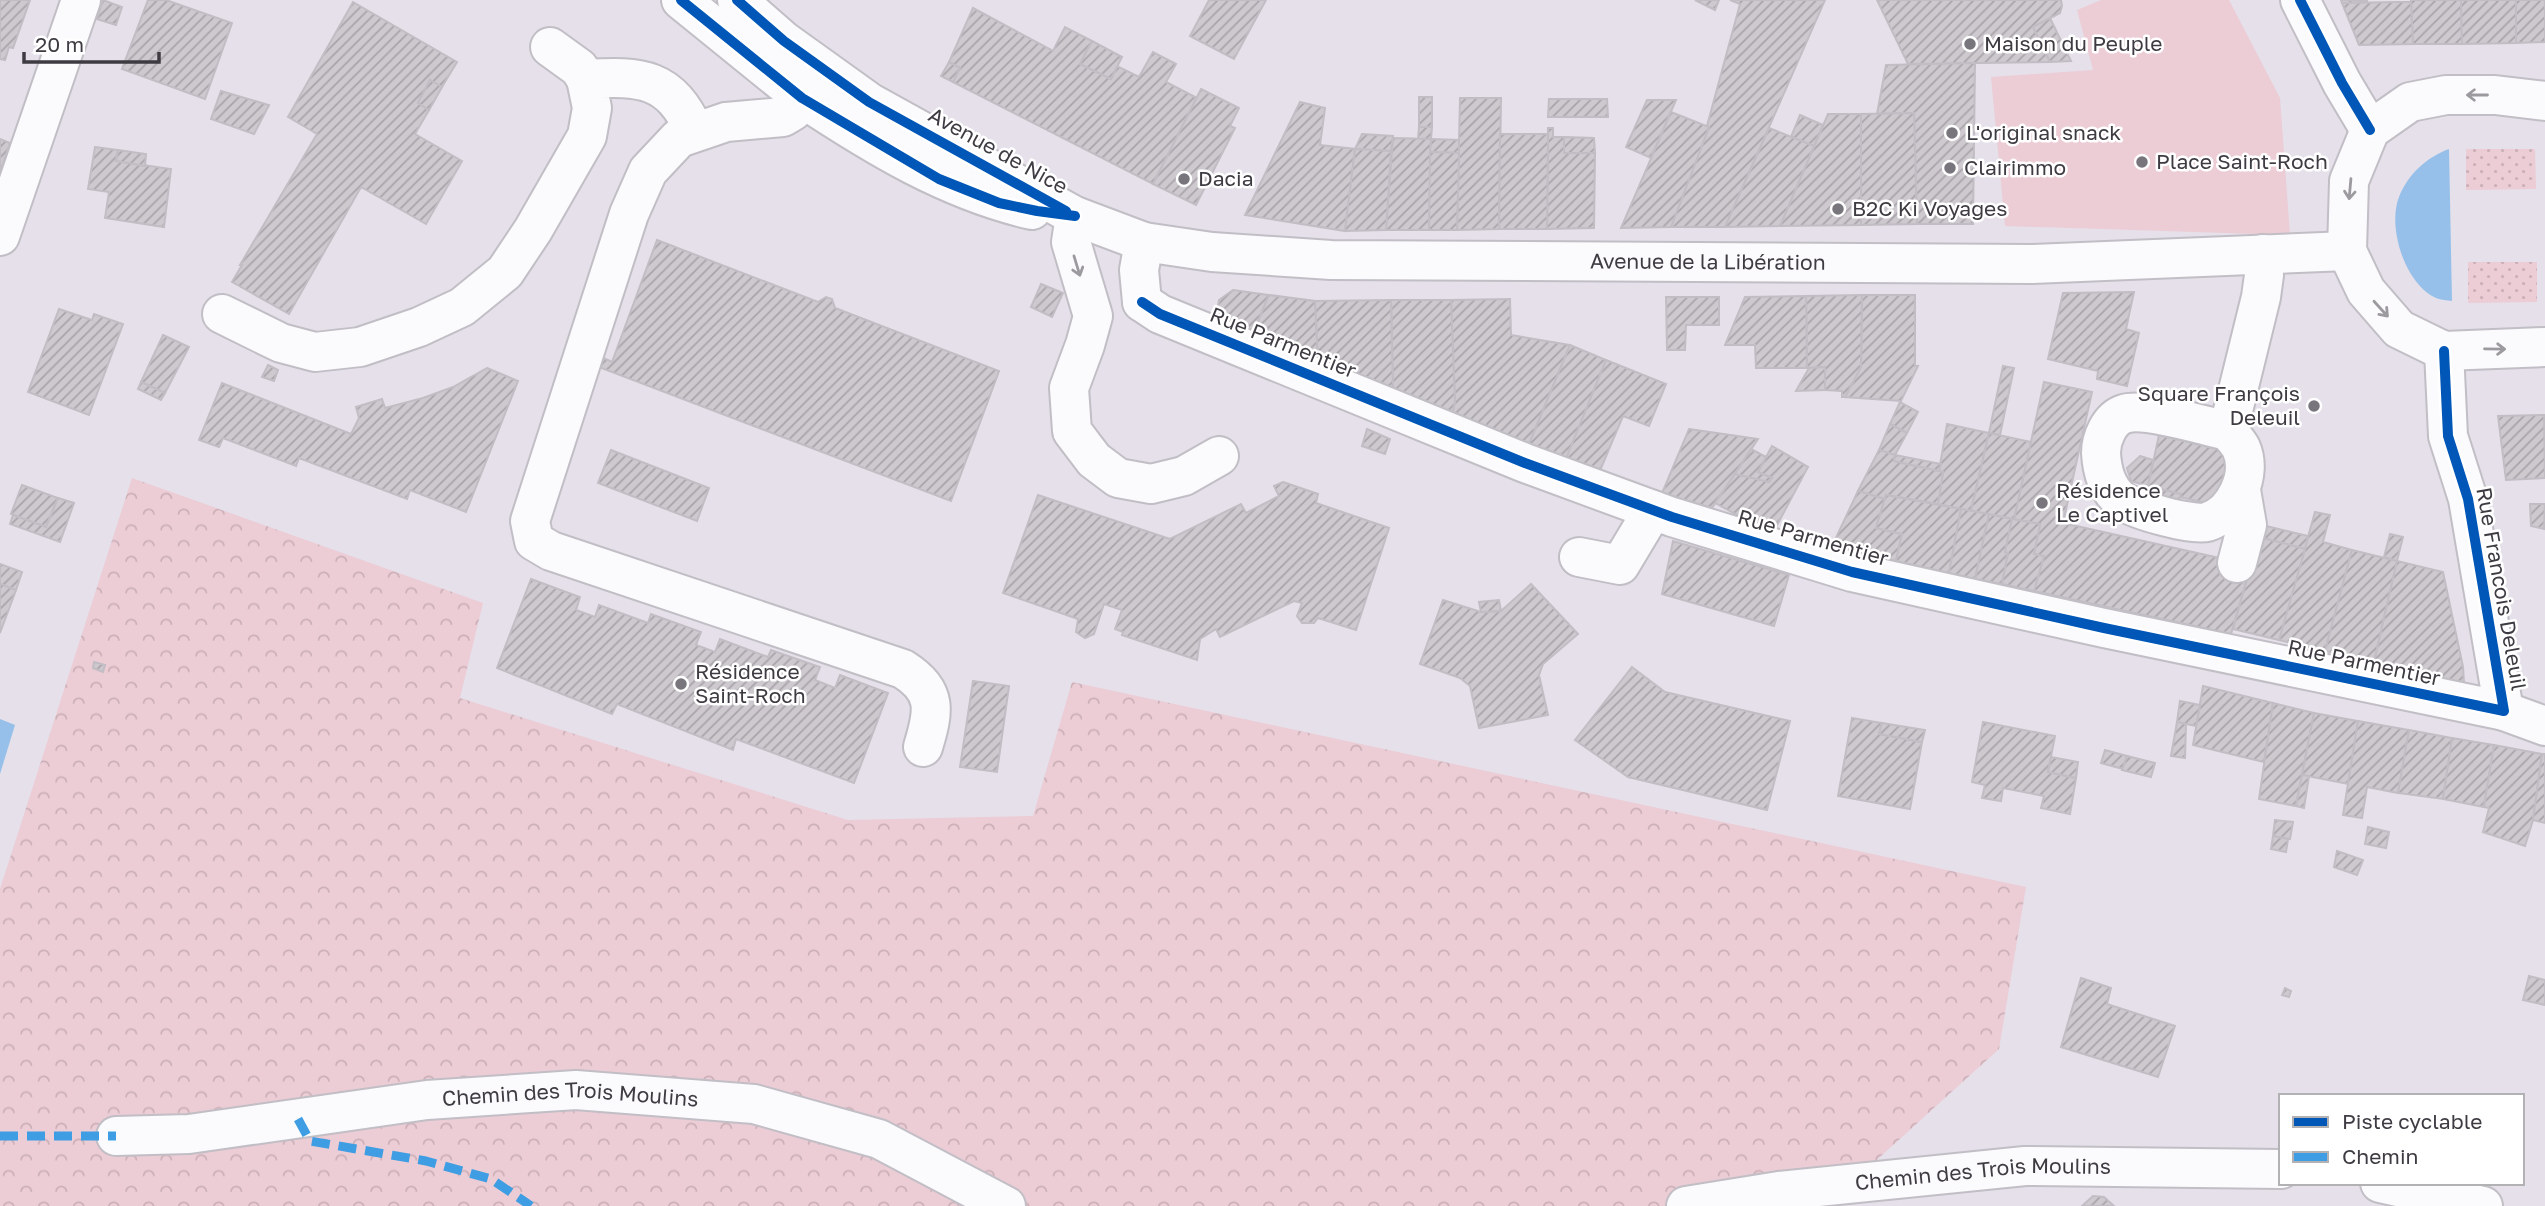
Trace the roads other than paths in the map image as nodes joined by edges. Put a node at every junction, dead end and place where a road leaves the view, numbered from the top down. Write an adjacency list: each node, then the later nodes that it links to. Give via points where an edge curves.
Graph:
1 (81, 0): 12 (street)
2 (681, 0): 7 (street, Avenue de Nice)
3 (737, 0): 11 (street, Avenue de Nice, via 784,41 869,102)
4 (2300, 0): 9 (street)
5 (550, 47): 6 (street, via 579,68)
6 (586, 79): 10 (street, via 639,78 669,92 685,109); 17 (street, via 592,108 587,136 505,272 462,307 360,347 315,352 281,343)
7 (802, 98): 10 (street, via 783,117 726,122); 11 (street, Avenue de Nice, via 939,179 999,203)
8 (2545, 101): 9 (street, one-way to 9, via 2446,95 2410,102)
9 (2370, 130): 14 (street, one-way to 14, via 2349,181)
10 (695, 132): 29 (street, via 679,138 648,171 629,214 530,522 534,541 551,551 903,669 920,680 931,702)
11 (1075, 216): 13 (street, Avenue de la Libération); 18 (street, one-way to 18, via 1070,242)
12 (0, 236)
13 (1143, 242): 15 (street, Avenue de la Libération, via 1212,252 1345,260 2032,264); 16 (street, via 1139,270)
14 (2347, 251): 15 (street, Avenue de la Libération); 20 (street, one-way to 20, via 2366,291 2399,328)
15 (2263, 254): 21 (street, via 2261,297)
16 (1142, 302): 18 (street); 24 (street, Rue Parmentier, via 1160,314 1525,463)
17 (222, 314)
18 (1093, 316): 22 (street, via 1069,388 1072,431 1094,460 1118,478 1151,484 1184,476)
19 (2545, 347): 20 (street, one-way to 19)
20 (2444, 351): 27 (street, Rue Francois Deleuil, via 2448,436 2468,499)
21 (2228, 431): 23 (street, via 2245,462); 23 (street, via 2139,412 2122,414 2110,424 2101,446 2102,466 2113,493 2125,503 2141,511 2201,523 2221,515)
22 (1219, 456)
23 (2241, 490): 26 (street, via 2248,525)
24 (1653, 510): 25 (street, via 1625,578); 27 (street, Rue Parmentier, via 1852,572)
25 (1578, 557)
26 (2237, 562)
27 (2504, 711): 28 (street, Rue Parmentier)
28 (2545, 726)
29 (923, 747)
30 (116, 1136): 33 (street, Chemin des Trois Moulins, via 189,1134 427,1100 576,1090 754,1104 879,1139)
31 (2279, 1169): 34 (street, Chemin des Trois Moulins, via 2025,1166 1779,1191)
32 (2389, 1185): 35 (street)
33 (1006, 1206)
34 (1686, 1206)
35 (2483, 1206)

